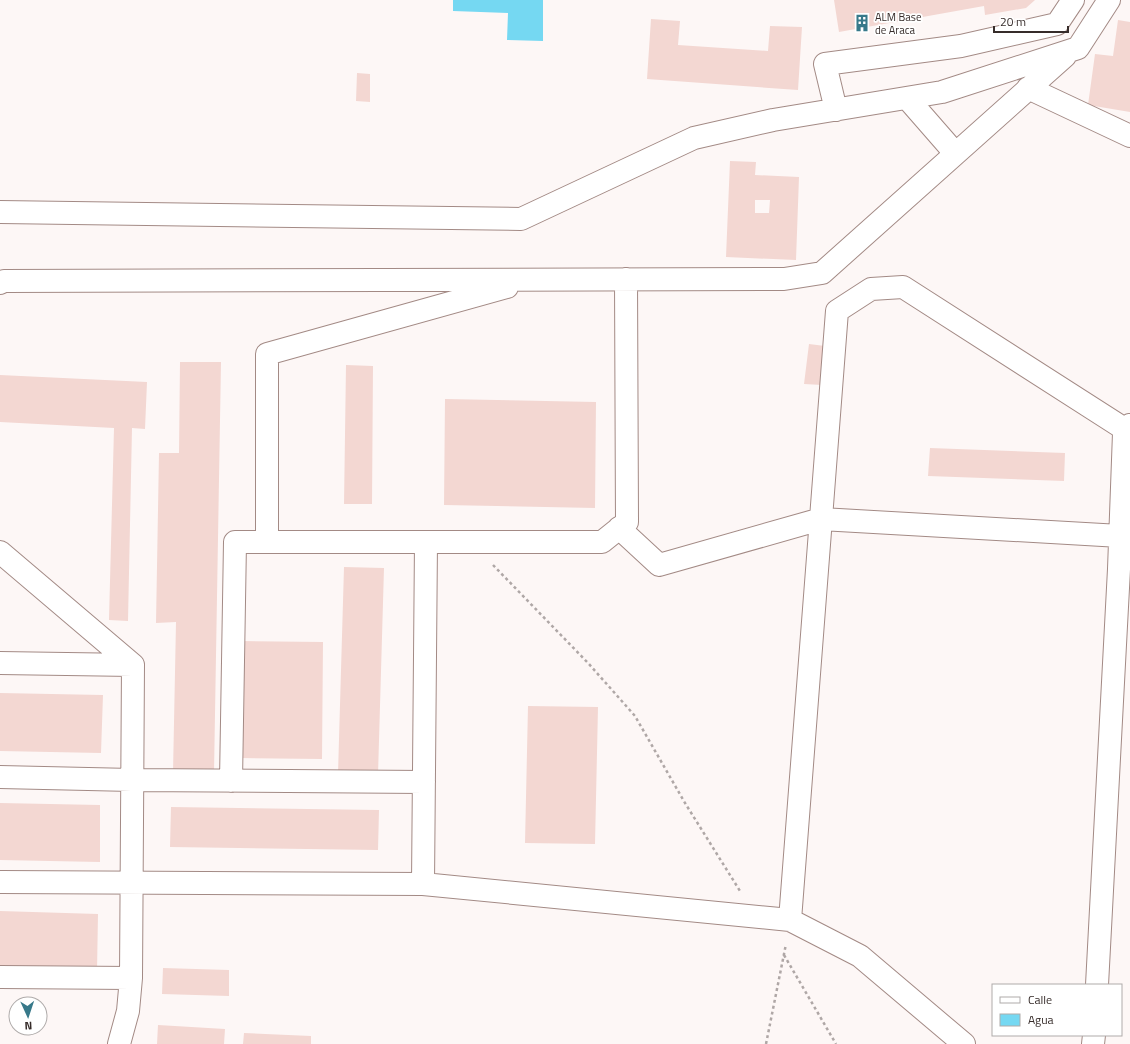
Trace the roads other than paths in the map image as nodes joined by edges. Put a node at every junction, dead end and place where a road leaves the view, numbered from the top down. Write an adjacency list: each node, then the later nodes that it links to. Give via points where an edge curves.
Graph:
1 (1073, 0): 6 (street, via 1057,24 961,46 825,64)
2 (1109, 0): 3 (street, via 1078,48)
3 (1072, 50): 4 (street); 5 (street, via 942,92)
4 (1028, 88): 7 (street); 8 (street)
5 (907, 98): 6 (street); 8 (street)
6 (836, 110): 9 (street, via 773,120 694,138 521,218)
7 (1130, 136)
8 (955, 153): 11 (street, via 822,273 784,279)
9 (0, 212)
10 (534, 279): 11 (street); 12 (street); 17 (street, via 267,354)
11 (626, 279): 15 (street, via 627,522)
12 (0, 283)
13 (1128, 428): 14 (street, via 904,287 871,289 837,311); 16 (street, via 1124,433)
14 (821, 519): 15 (street, via 659,565); 16 (street); 29 (street)
15 (619, 528): 18 (street, via 602,542)
16 (1120, 536): 32 (street)
17 (267, 542): 18 (street); 24 (street, via 235,542)
18 (426, 542): 25 (street)
19 (0, 552): 21 (street)
20 (0, 663): 21 (street)
21 (133, 665): 23 (street)
22 (0, 777): 23 (street)
23 (132, 780): 24 (street); 27 (street)
24 (231, 781): 25 (street)
25 (424, 782): 28 (street)
26 (0, 882): 27 (street)
27 (132, 882): 28 (street); 31 (street)
28 (423, 884): 29 (street)
29 (790, 920): 34 (street, via 860,956)
30 (0, 977): 31 (street)
31 (131, 978): 33 (street, via 128,1011)
32 (1096, 984)
33 (119, 1044)
34 (964, 1044)

